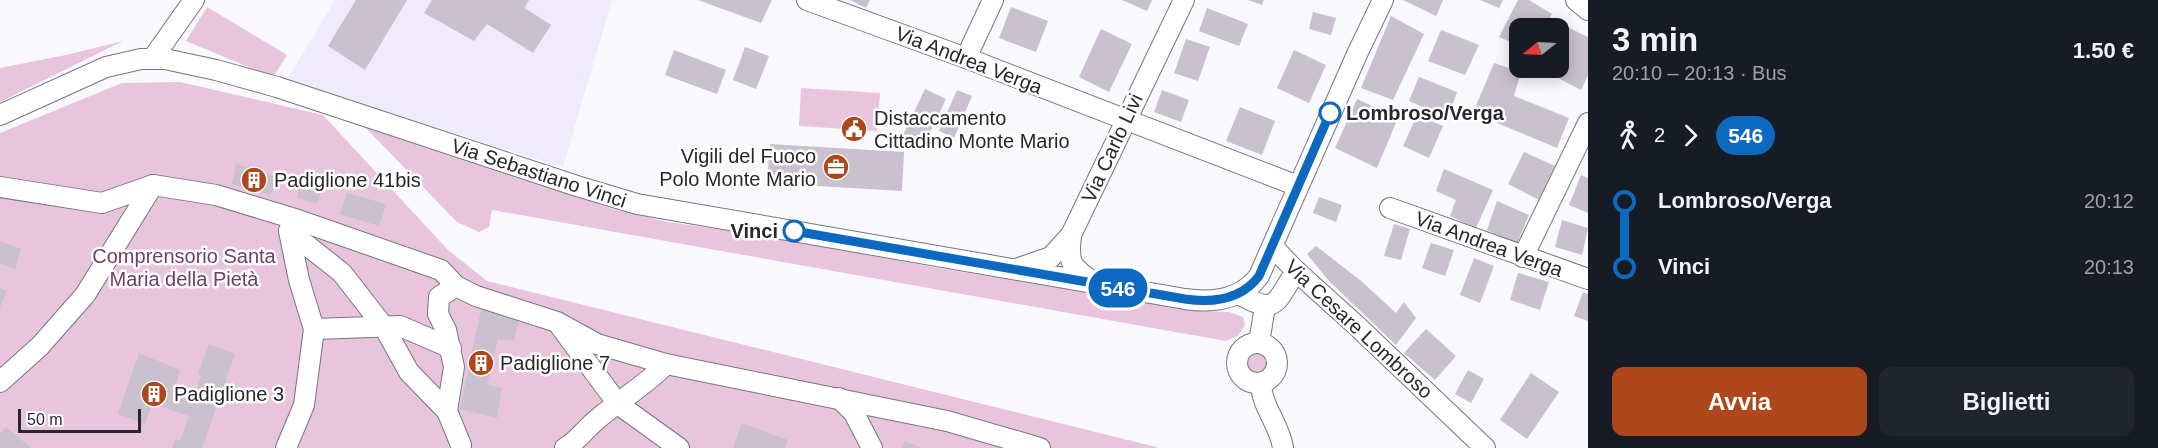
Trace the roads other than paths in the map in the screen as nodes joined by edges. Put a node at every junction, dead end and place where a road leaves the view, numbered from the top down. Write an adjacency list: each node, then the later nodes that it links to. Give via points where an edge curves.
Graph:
1 (194, 0): 8 (street)
2 (807, 0): 9 (street, Via Andrea Verga)
3 (993, 0): 9 (street)
4 (1184, 0): 11 (street, Via Carlo Livi)
5 (1383, 0): 14 (street, Via Cesare Lombroso)
6 (1576, 0): 7 (street)
7 (1588, 10)
8 (153, 58): 10 (street, Via Sebastiano Vinci, via 106,67); 21 (street, Via Sebastiano Vinci, via 277,87 637,204)
9 (966, 58): 11 (street, Via Andrea Verga)
10 (0, 115)
11 (1125, 120): 14 (street, Via Andrea Verga); 18 (street, Via Carlo Livi)
12 (1588, 123): 20 (street)
13 (153, 185): 15 (street, via 102,202); 17 (street, via 216,195); 34 (street, via 85,295 40,346)
14 (1298, 186): 19 (street, Via Cesare Lombroso)
15 (0, 187)
16 (1390, 208): 20 (street, Via Andrea Verga)
17 (292, 225): 25 (street, via 441,270); 29 (street, via 342,273); 30 (street, via 299,280)
18 (1071, 235): 21 (street, Via Carlo Livi, via 1051,256); 24 (street, via 1069,253 1074,269)
19 (1273, 247): 22 (street, Via Cesare Lombroso); 26 (street, via 1256,280)
20 (1523, 257): 23 (street, Via Andrea Verga)
21 (1014, 269): 24 (street, Via Sebastiano Vinci)
22 (1296, 271): 27 (street, via 1276,301); 46 (street, Via Cesare Lombroso)
23 (1588, 279)
24 (1095, 284): 26 (street, Via Sebastiano Vinci, via 1194,300 1222,300)
25 (456, 286): 28 (street); 32 (street, via 439,297 438,314)
26 (1239, 294): 27 (street)
27 (1266, 306): 31 (street)
28 (557, 322): 33 (street, via 597,344); 37 (street)
29 (384, 327): 30 (street); 32 (street, via 400,326); 38 (street, via 408,372)
30 (315, 329): 40 (street, via 304,405)
31 (1259, 343): 35 (street, via 1270,348 1277,361 1274,375); 35 (street, via 1244,348 1236,365 1246,381)
32 (451, 348): 38 (street, via 454,368)
33 (666, 364): 36 (street); 37 (street)
34 (0, 382)
35 (1261, 383): 45 (street, via 1261,393 1282,435)
36 (839, 398): 43 (street, via 854,413); 44 (street)
37 (618, 404): 41 (street); 42 (street)
38 (447, 411): 39 (street)
39 (461, 446)
40 (286, 448)
41 (565, 448)
42 (679, 448)
43 (872, 448)
44 (1040, 448)
45 (1283, 448)
46 (1485, 448)

